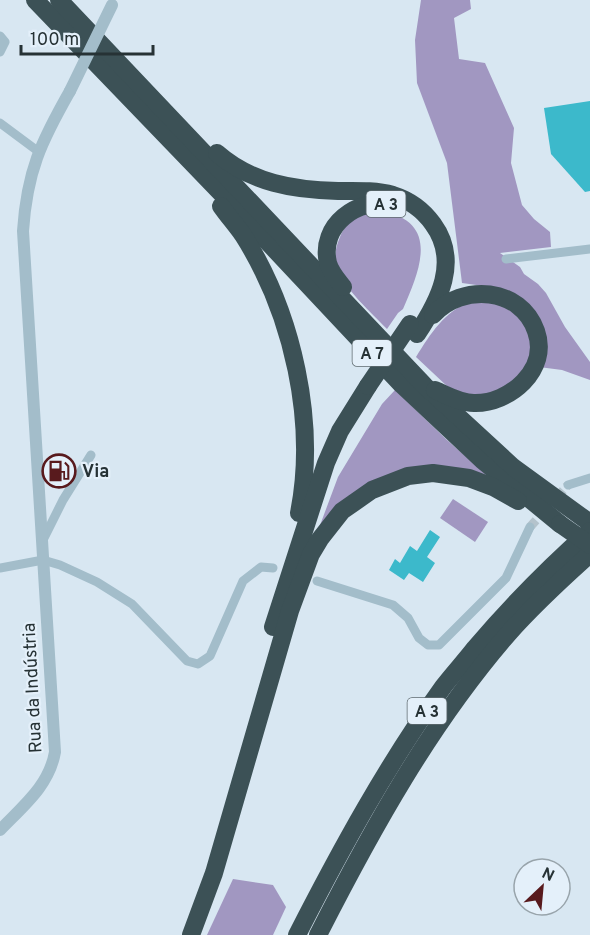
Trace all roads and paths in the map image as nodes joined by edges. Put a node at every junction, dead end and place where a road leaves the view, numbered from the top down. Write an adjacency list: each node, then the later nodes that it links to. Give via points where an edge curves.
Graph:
1 (36, 0): 9 (highway, A 7)
2 (59, 0): 7 (highway, A 7)
3 (113, 2): 8 (street, Rua da Indústria, bridge)
4 (0, 36): 5 (street, via 4,42)
5 (0, 52)
6 (0, 123): 8 (street)
7 (178, 124): 12 (highway, A 7); 13 (highway, A 7, via 239,169 259,178 302,189 380,192 404,199 422,211 442,238 446,267 439,296)
8 (39, 152): 23 (street, Rua da Indústria, via 30,173 22,231)
9 (197, 167): 19 (highway, A 7, via 423,405 491,468); 30 (highway, via 197,176 243,235 260,267 290,341 299,382 306,459 303,496)
10 (590, 249): 11 (street)
11 (506, 259)
12 (352, 309): 13 (highway, A 3, via 353,301 328,263 330,237 342,218 355,208 389,204 420,223 434,247 432,282); 14 (highway, A 7)
13 (413, 329): 14 (highway, via 450,301 480,293 496,296 521,309 537,332 537,357 532,369 525,381 502,399 471,404); 15 (highway, bridge)
14 (424, 386): 19 (highway, A 7)
15 (371, 391): 30 (highway, via 340,431); 31 (highway, via 333,465 296,579)
16 (91, 455): 23 (street)
17 (590, 478): 18 (street)
18 (568, 485)
19 (567, 518): 20 (highway, A 7); 24 (highway, A 7, bridge); 31 (highway, via 549,520 493,487 469,478 408,476 372,490 342,512 311,554)
20 (590, 523)
21 (530, 527): 29 (street, via 506,578 439,645 428,645 419,638 408,618 393,605)
22 (590, 531): 35 (highway, A 3, via 498,622 444,686 384,776)
23 (42, 542): 26 (street, Rua da Indústria)
24 (590, 545)
25 (590, 554): 36 (highway, A 3, via 509,633 459,696 358,855)
26 (43, 560): 27 (street); 28 (street, via 97,582 132,604 187,661 198,664 210,656 243,581 261,567); 32 (street, Rua da Indústria, via 55,752 52,768 42,785)
27 (0, 568)
28 (273, 568)
29 (317, 581)
30 (284, 588): 33 (highway, via 197,885)
31 (290, 611): 34 (highway, via 214,873)
32 (0, 830)
33 (178, 935)
34 (191, 935)
35 (297, 935)
36 (318, 935)

